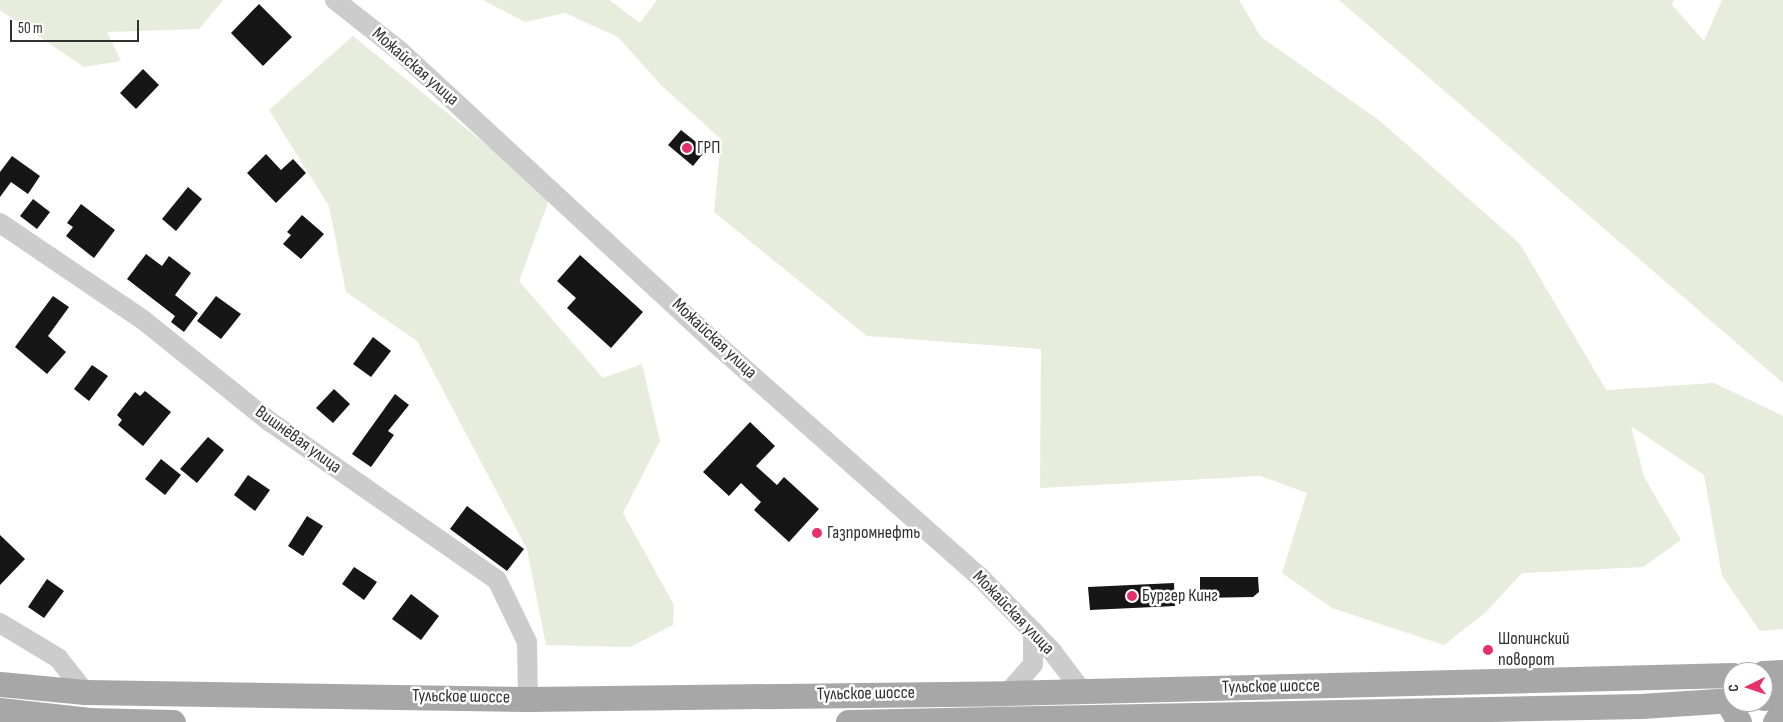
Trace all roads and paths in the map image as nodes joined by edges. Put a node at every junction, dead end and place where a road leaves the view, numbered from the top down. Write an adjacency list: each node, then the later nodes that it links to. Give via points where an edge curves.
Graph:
1 (335, 0): 4 (street, Можайская улица, via 407,58 722,349 979,576)
2 (0, 223): 10 (street, Вишнёвая улица, via 142,320 269,421 497,580 527,642)
3 (0, 623): 8 (street, via 58,658)
4 (1033, 630): 7 (street, Можайская улица); 9 (street, via 1033,664)
5 (1723, 676): 7 (main road, Тульское шоссе)
6 (0, 684): 8 (main road, Тульское шоссе)
7 (1082, 691): 9 (main road, Тульское шоссе)
8 (85, 692): 10 (main road, Тульское шоссе)
9 (1008, 693): 10 (main road, Тульское шоссе)
10 (528, 698)
11 (1641, 706): 12 (main road, Тульское шоссе); 16 (main road, Тульское шоссе); 20 (main road, via 1667,710)
12 (1723, 708)
13 (1783, 709): 22 (main road)
14 (0, 710): 18 (main road, via 89,720)
15 (1731, 712): 21 (main road)
16 (1198, 719): 17 (main road, Тульское шоссе)
17 (1131, 720): 19 (main road, Тульское шоссе)
18 (173, 722)
19 (848, 722)
20 (1690, 722)
21 (1739, 722)
22 (1775, 722)

